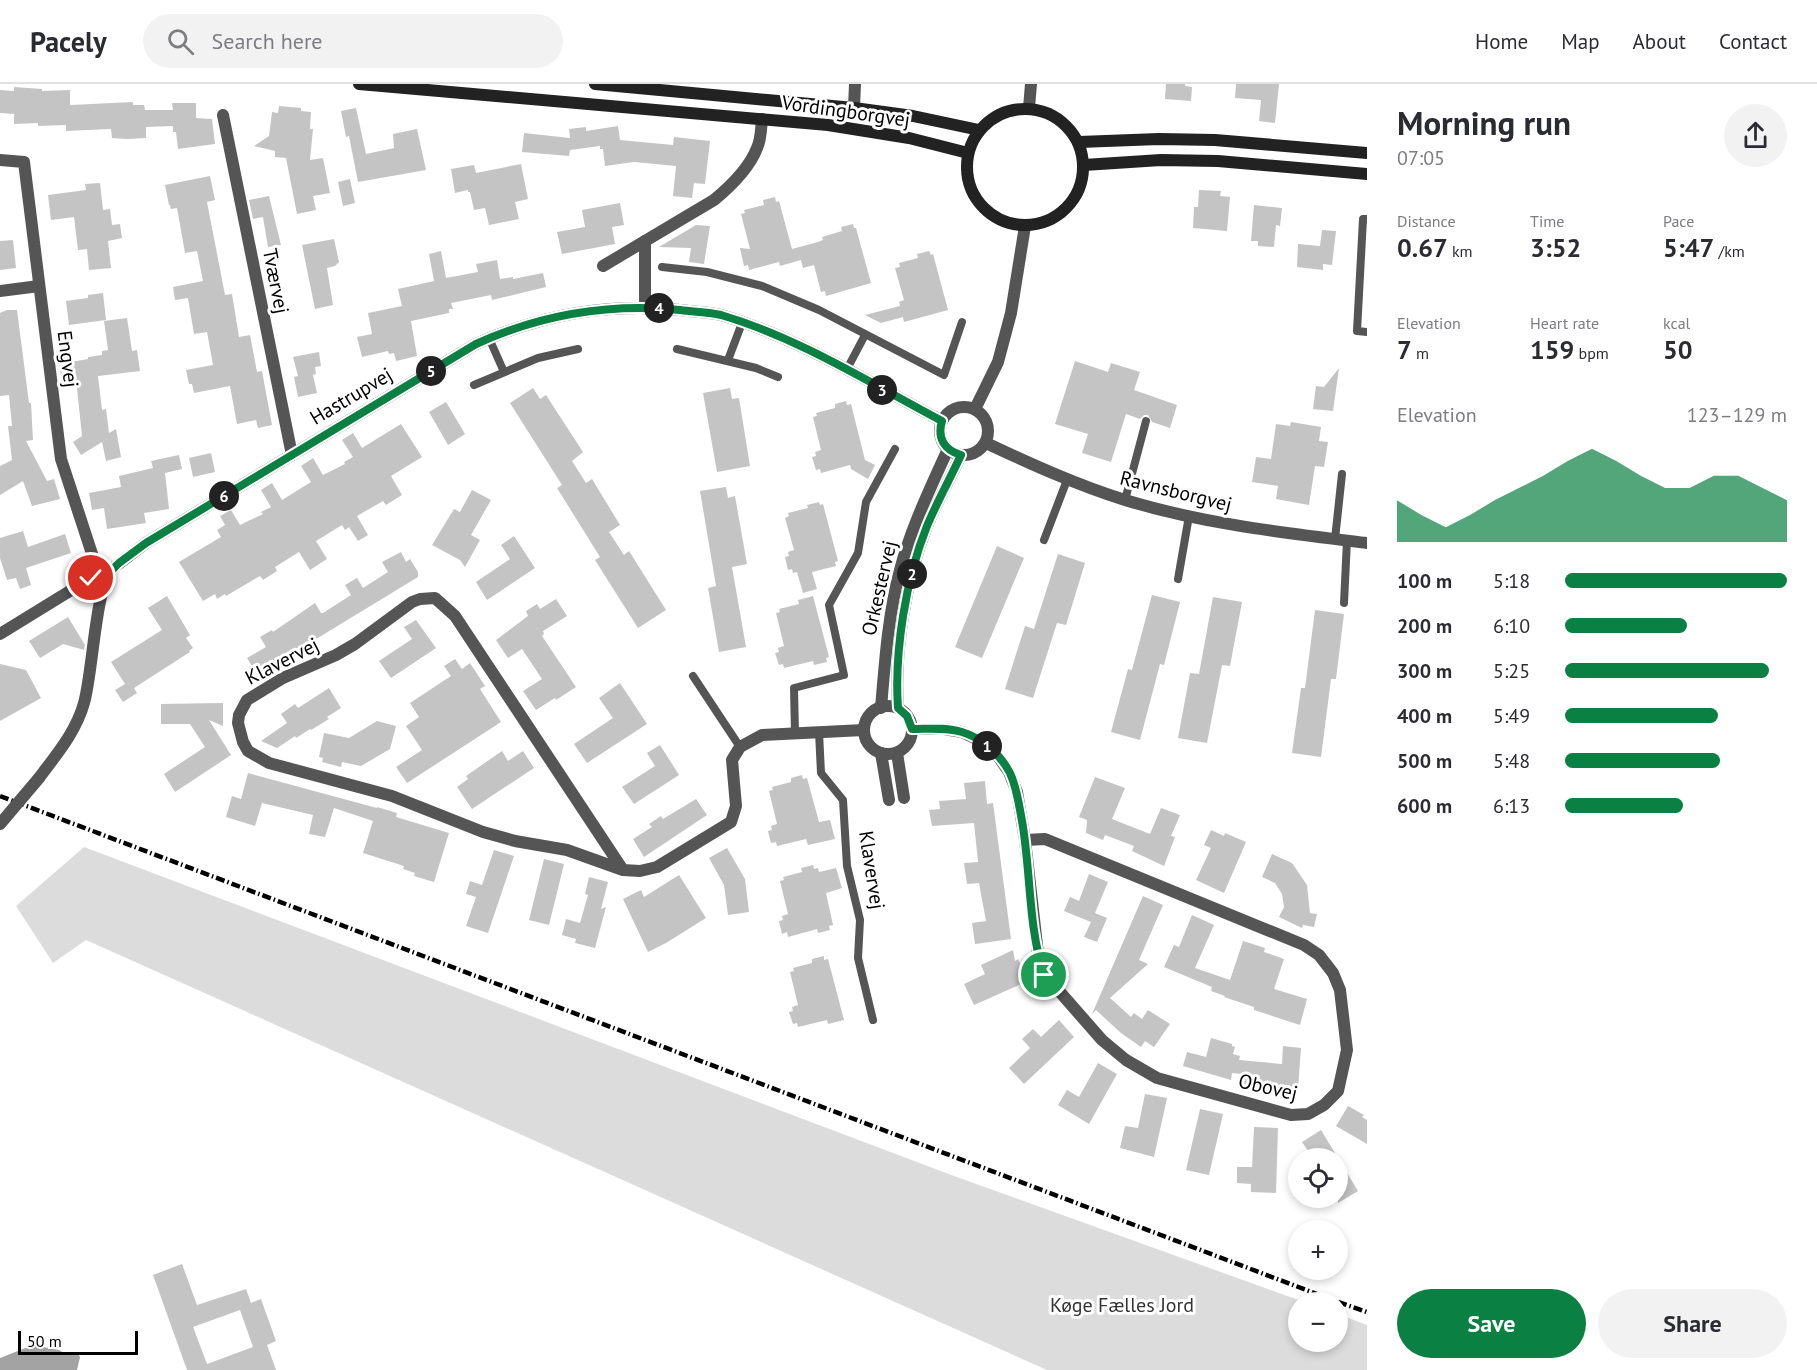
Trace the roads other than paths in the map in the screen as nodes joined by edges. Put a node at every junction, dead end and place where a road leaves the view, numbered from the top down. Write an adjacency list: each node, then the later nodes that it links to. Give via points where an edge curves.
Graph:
1 (359, 84): 8 (main road, Vordingborgvej)
2 (596, 84): 5 (main road, Vordingborgvej)
3 (855, 84): 5 (street)
4 (1031, 84): 6 (street)
5 (854, 108): 9 (main road, Vordingborgvej)
6 (1029, 108): 9 (main road, via 993,117); 10 (main road, via 1059,118)
7 (223, 115): 43 (street, Tværvej)
8 (762, 119): 11 (main road, Vordingborgvej, via 909,138); 18 (street, via 758,146 749,165 727,189)
9 (979, 130): 11 (main road)
10 (1078, 142): 12 (main road, via 1215,140); 14 (main road)
11 (968, 153): 17 (main road, via 967,174 973,194 987,211 1005,222)
12 (1367, 153)
13 (0, 160): 22 (street, Engvej, via 24,162)
14 (1084, 165): 15 (main road, via 1218,161); 17 (main road, via 1083,179 1068,207 1048,220)
15 (1367, 174)
16 (1367, 219): 19 (lane, via 1363,219)
17 (1025, 226): 37 (street, via 1011,313 998,362)
18 (645, 241): 20 (street); 24 (street)
19 (1364, 261): 27 (lane, via 1357,331)
20 (603, 266)
21 (662, 267): 28 (lane, via 707,272 762,286)
22 (39, 286): 23 (street); 52 (street, Engvej, via 62,459 96,567)
23 (0, 291)
24 (645, 307): 26 (street, via 718,315); 29 (street, Hastrupvej, via 561,315)
25 (962, 322): 28 (lane, via 944,375)
26 (742, 323): 32 (lane); 33 (street, via 787,339)
27 (1367, 332)
28 (865, 335): 33 (lane)
29 (489, 338): 34 (lane); 43 (street, Hastrupvej)
30 (578, 349): 34 (lane, via 538,358)
31 (677, 349): 32 (lane)
32 (728, 360): 35 (lane)
33 (846, 371): 38 (street)
34 (504, 372): 36 (lane)
35 (778, 377)
36 (474, 385)
37 (975, 409): 38 (street, via 958,407); 40 (street, via 988,425)
38 (942, 421): 42 (street, via 940,437)
39 (1146, 421): 47 (lane)
40 (986, 442): 44 (street, via 975,453); 46 (street, Ravnsborgvej)
41 (895, 449): 62 (lane, via 866,502 858,553 829,605 844,675 794,688)
42 (948, 449): 44 (street); 57 (street, Orkestervej, via 916,521 900,570 889,619)
43 (292, 455): 52 (street, Hastrupvej, via 146,543)
44 (961, 455): 58 (street, Orkestervej, via 926,527 912,575 897,672)
45 (1342, 474): 50 (lane)
46 (1067, 480): 47 (street, Ravnsborgvej); 49 (lane)
47 (1125, 500): 48 (street, Ravnsborgvej)
48 (1189, 516): 50 (street, Ravnsborgvej); 53 (lane)
49 (1044, 540)
50 (1341, 540): 51 (street, Ravnsborgvej); 54 (lane)
51 (1367, 543)
52 (106, 576): 55 (street, Hastrupvej, via 91,578); 68 (street, bridge, via 83,707 70,736)
53 (1178, 579)
54 (1344, 603)
55 (0, 634)
56 (693, 676): 63 (lane)
57 (880, 708): 58 (street); 60 (street, via 868,717)
58 (898, 708): 59 (street, via 907,716)
59 (912, 729): 65 (street, via 908,744); 69 (street, Obovej, via 962,732 983,742 999,756 1017,792)
60 (864, 730): 61 (street); 64 (street, via 868,742)
61 (819, 732): 62 (street); 71 (lane, Klavervej, via 821,773 843,800 847,867 860,920 858,958)
62 (795, 733): 63 (street, via 762,735)
63 (740, 747): 70 (street, Klavervej, via 732,760 736,806 731,822 657,867 640,872)
64 (881, 753): 65 (street); 67 (street)
65 (897, 753): 66 (street)
66 (904, 798)
67 (889, 800)
68 (0, 824)
69 (1025, 840): 69 (street, Obovej, via 1038,954 1044,975 1102,1040 1126,1060 1157,1078 1291,1115 1308,1114 1338,1091 1347,1050 1340,990 1319,956 1304,945 1045,839)
70 (623, 870): 70 (street, Klavervej, via 567,850 483,832 392,796 269,763 248,751 239,732 239,715 248,700 283,678 356,644 412,602 435,598 456,616)
71 (873, 1020)

